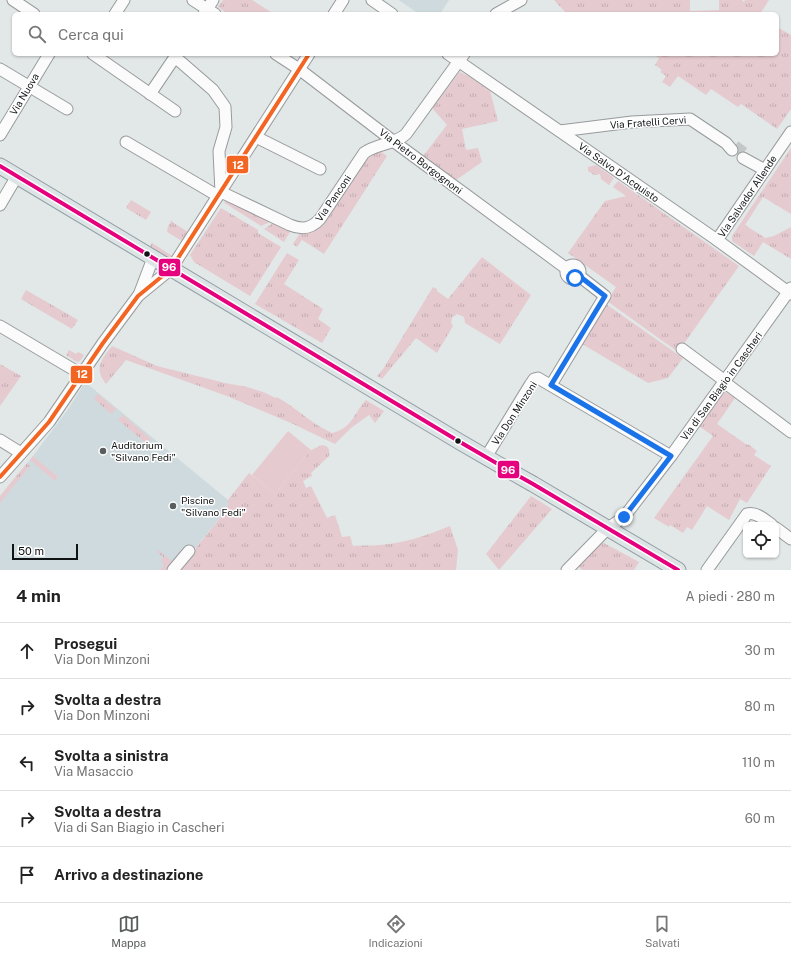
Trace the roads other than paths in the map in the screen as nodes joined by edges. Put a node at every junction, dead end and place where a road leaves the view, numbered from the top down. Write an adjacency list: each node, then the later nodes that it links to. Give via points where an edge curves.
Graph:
1 (13, 0): 8 (street)
2 (124, 0): 9 (street)
3 (193, 0): 7 (street)
4 (343, 0): 10 (street)
5 (372, 0): 11 (street)
6 (520, 0): 12 (street)
7 (210, 9)
8 (31, 12)
9 (116, 12)
10 (335, 12)
11 (389, 12)
12 (499, 12)
13 (48, 56): 22 (street, Via Nuova)
14 (96, 56): 23 (street)
15 (175, 56): 23 (street)
16 (177, 56): 40 (street, via 213,90 225,107 226,127 219,151)
17 (279, 56): 20 (street, Via Pietro Borgognoni)
18 (308, 56): 20 (street)
19 (462, 58): 27 (street, Via Salvo D'Acquisto); 31 (street, Via Panconi, via 406,134)
20 (299, 69): 30 (street); 31 (street, Via Pietro Borgognoni)
21 (0, 70): 22 (street)
22 (29, 86): 24 (street); 29 (street, Via Nuova)
23 (150, 94): 25 (street)
24 (67, 109)
25 (175, 111)
26 (592, 126): 27 (street, Via Fratelli Cervi); 33 (street); 34 (street, Via Fratelli Cervi, via 690,119)
27 (560, 131): 33 (street, Via Salvo D'Acquisto)
28 (791, 132): 37 (street, Via Salvador Allende)
29 (0, 135)
30 (256, 137): 38 (street); 40 (street)
31 (393, 141): 40 (street, Via Panconi, via 364,153 320,219 307,228 290,226); 45 (street, Via Pietro Borgognoni, via 567,269 566,274 570,278)
32 (126, 142): 40 (street, Via Panconi)
33 (577, 143): 42 (street, Via Salvo D'Acquisto)
34 (732, 147)
35 (745, 156): 37 (street)
36 (0, 166): 39 (main road)
37 (761, 168): 42 (street, Via Salvador Allende)
38 (320, 169)
39 (17, 176): 41 (street); 43 (main road)
40 (219, 194): 44 (street)
41 (0, 205)
42 (717, 240): 46 (street, Via Salvo D'Acquisto)
43 (153, 258): 44 (main road); 47 (street)
44 (171, 269): 47 (street); 57 (main road)
45 (578, 275): 52 (street, Via Don Minzoni, via 605,296)
46 (790, 291): 51 (street, Via di San Biagio in Cascheri)
47 (138, 296): 50 (street)
48 (0, 326): 50 (street)
49 (682, 350): 51 (street)
50 (81, 374): 55 (street, via 49,422)
51 (725, 381): 53 (street); 56 (street, Via di San Biagio in Cascheri)
52 (551, 385): 56 (street); 57 (street, Via Don Minzoni, via 538,378 532,381)
53 (791, 432)
54 (0, 440): 55 (street)
55 (22, 453): 58 (street)
56 (671, 456): 60 (street, Via di San Biagio in Cascheri, via 624,517)
57 (486, 457): 60 (main road)
58 (0, 477)
59 (767, 522): 67 (street, via 756,515 747,514)
60 (608, 528): 65 (street, Via di San Biagio in Cascheri); 66 (main road)
61 (779, 530): 62 (street)
62 (791, 539)
63 (189, 551): 64 (street)
64 (173, 570)
65 (567, 570)
66 (678, 570)
67 (707, 570)

